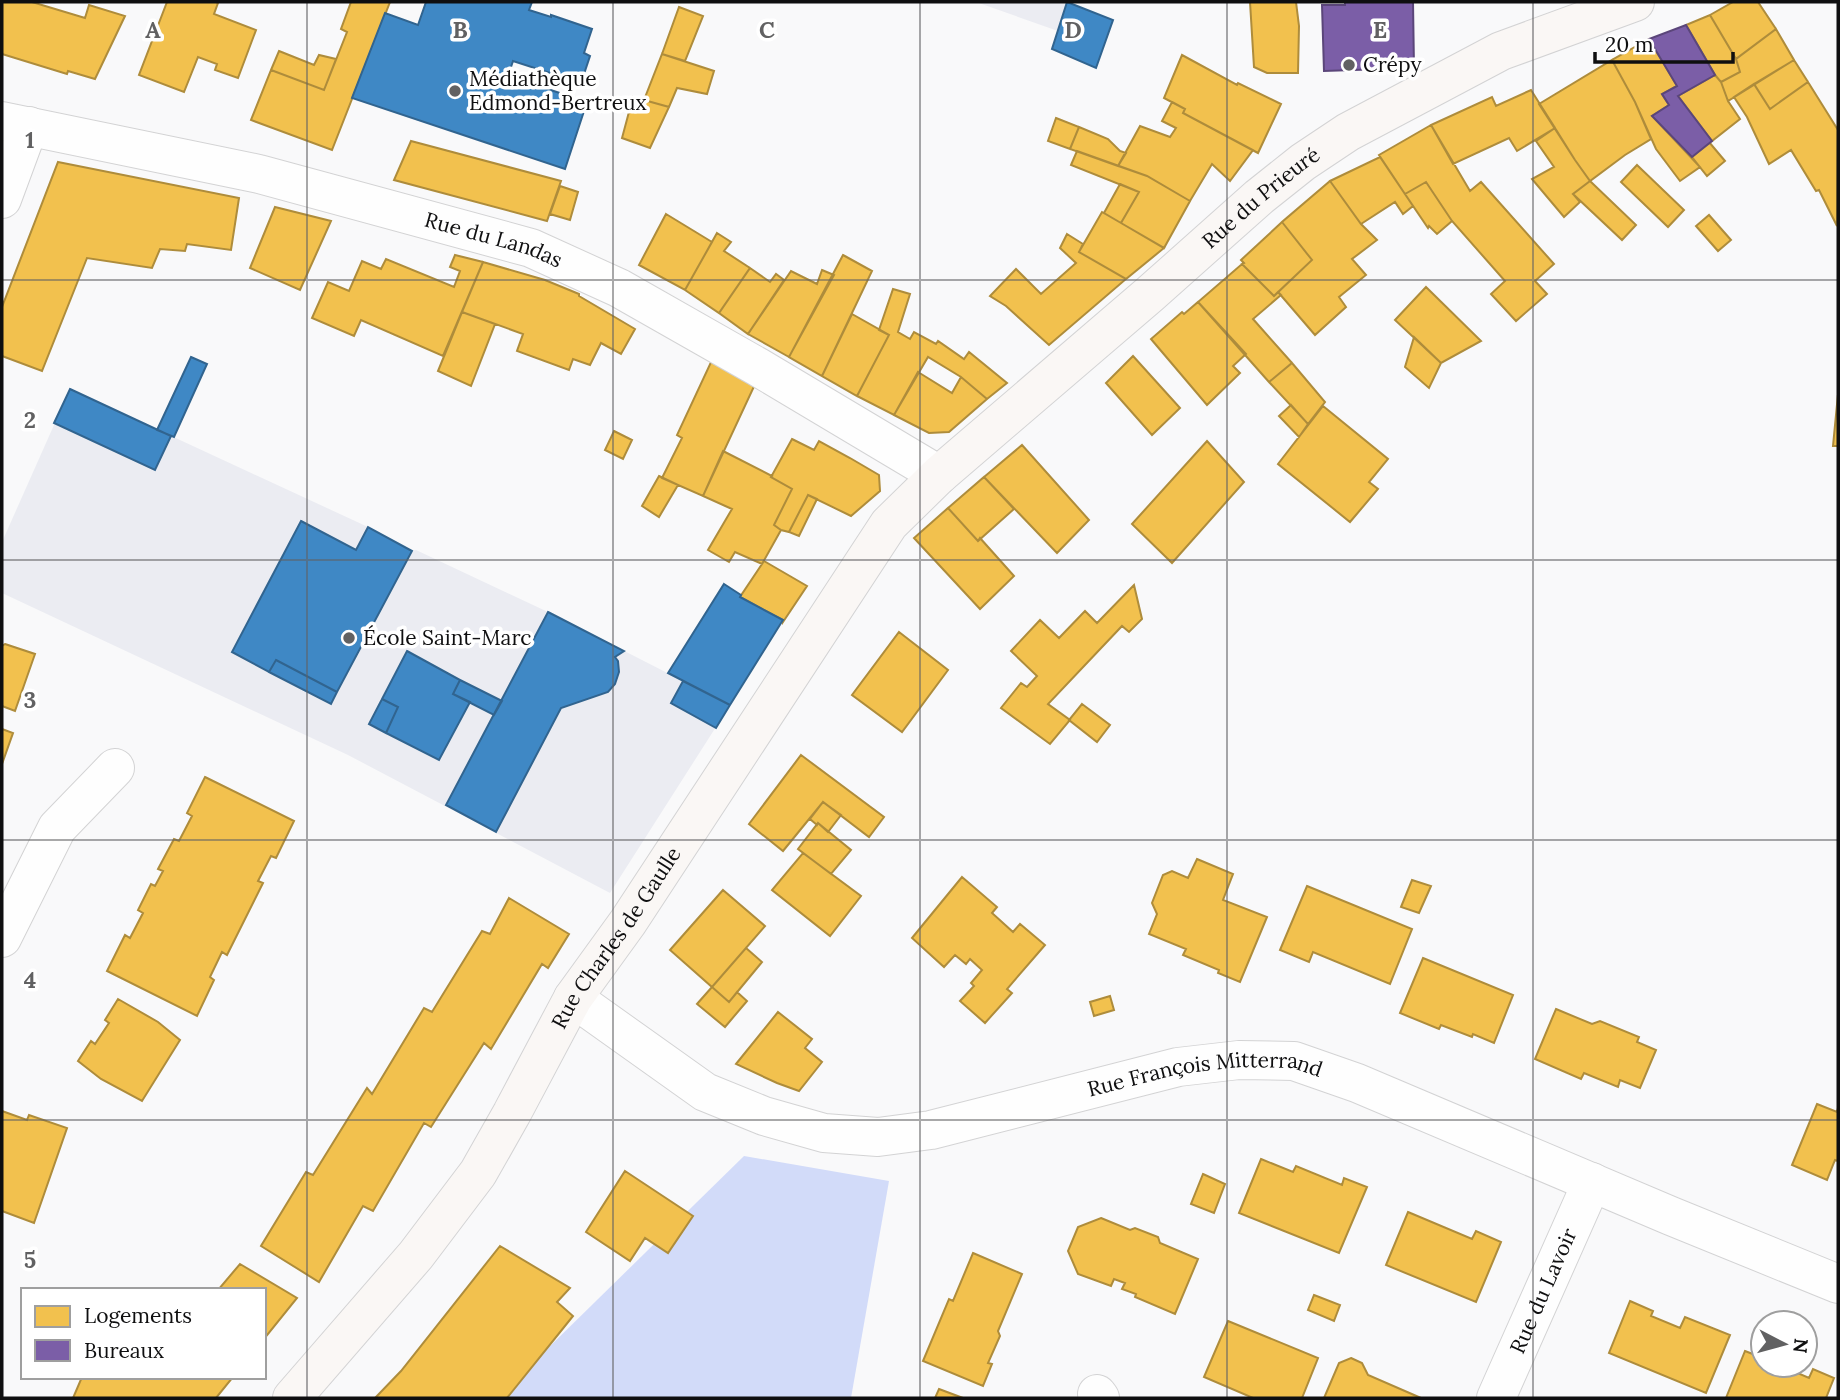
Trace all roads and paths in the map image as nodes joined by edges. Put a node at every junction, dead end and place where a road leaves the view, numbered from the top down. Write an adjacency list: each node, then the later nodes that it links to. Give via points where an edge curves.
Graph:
1 (1635, 2): 4 (main road, Rue du Prieuré, via 1501,51 1348,132 1303,162)
2 (15, 124): 3 (street); 4 (street, Rue du Landas, via 259,174 531,248 619,288)
3 (2, 199)
4 (939, 475): 7 (main road, Rue Charles de Gaulle, via 889,524 628,922)
5 (116, 768): 6 (street, via 57,828)
6 (2, 938)
7 (573, 998): 8 (street, Rue François Mitterrand, via 705,1092 824,1133 878,1137 931,1130 1178,1067 1239,1060 1294,1061); 10 (main road, Rue Charles de Gaulle, via 478,1173 416,1255)
8 (1592, 1182): 9 (street, Rue François Mitterrand); 11 (street, Rue du Lavoir)
9 (1838, 1284)
10 (292, 1398)
11 (1496, 1398)

